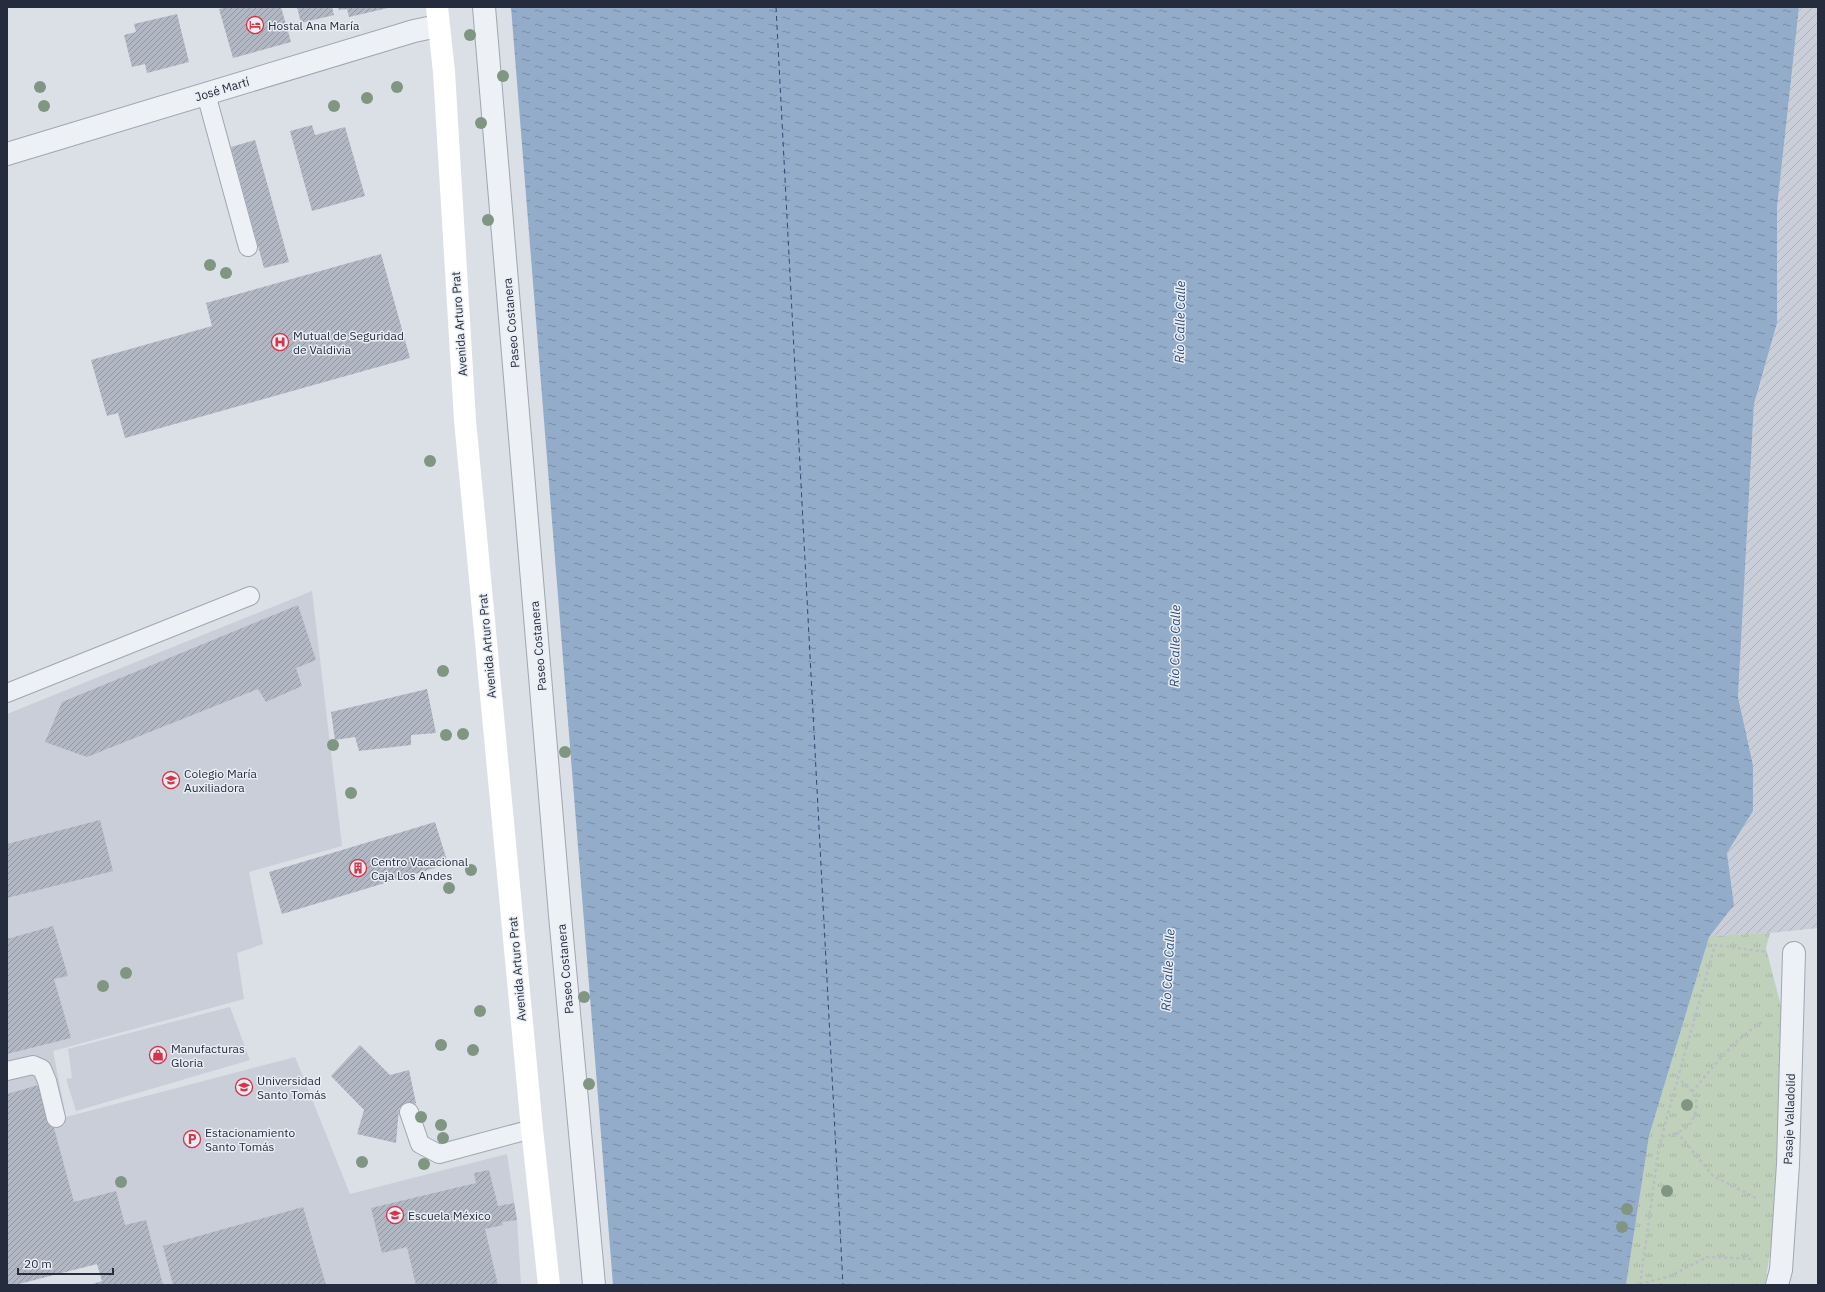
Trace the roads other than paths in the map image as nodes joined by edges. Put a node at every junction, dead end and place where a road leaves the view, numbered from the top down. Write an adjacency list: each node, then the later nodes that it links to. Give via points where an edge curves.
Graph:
1 (484, 7): 14 (street, Paseo Costanera, via 560,915)
2 (438, 16): 3 (street, José Martí, via 414,31); 12 (main road, Avenida Arturo Prat, via 444,72 465,420)
3 (206, 94): 4 (street, José Martí); 5 (lane)
4 (7, 154)
5 (248, 247)
6 (250, 596): 7 (lane)
7 (7, 693)
8 (1794, 960): 15 (street, Pasaje Valladolid, via 1788,1156 1782,1260)
9 (7, 1071): 11 (lane, via 33,1065 42,1069)
10 (409, 1112): 12 (lane, via 420,1144 439,1154)
11 (56, 1118)
12 (532, 1129): 13 (main road, Avenida Arturo Prat)
13 (549, 1285)
14 (594, 1285)
15 (1777, 1285)

